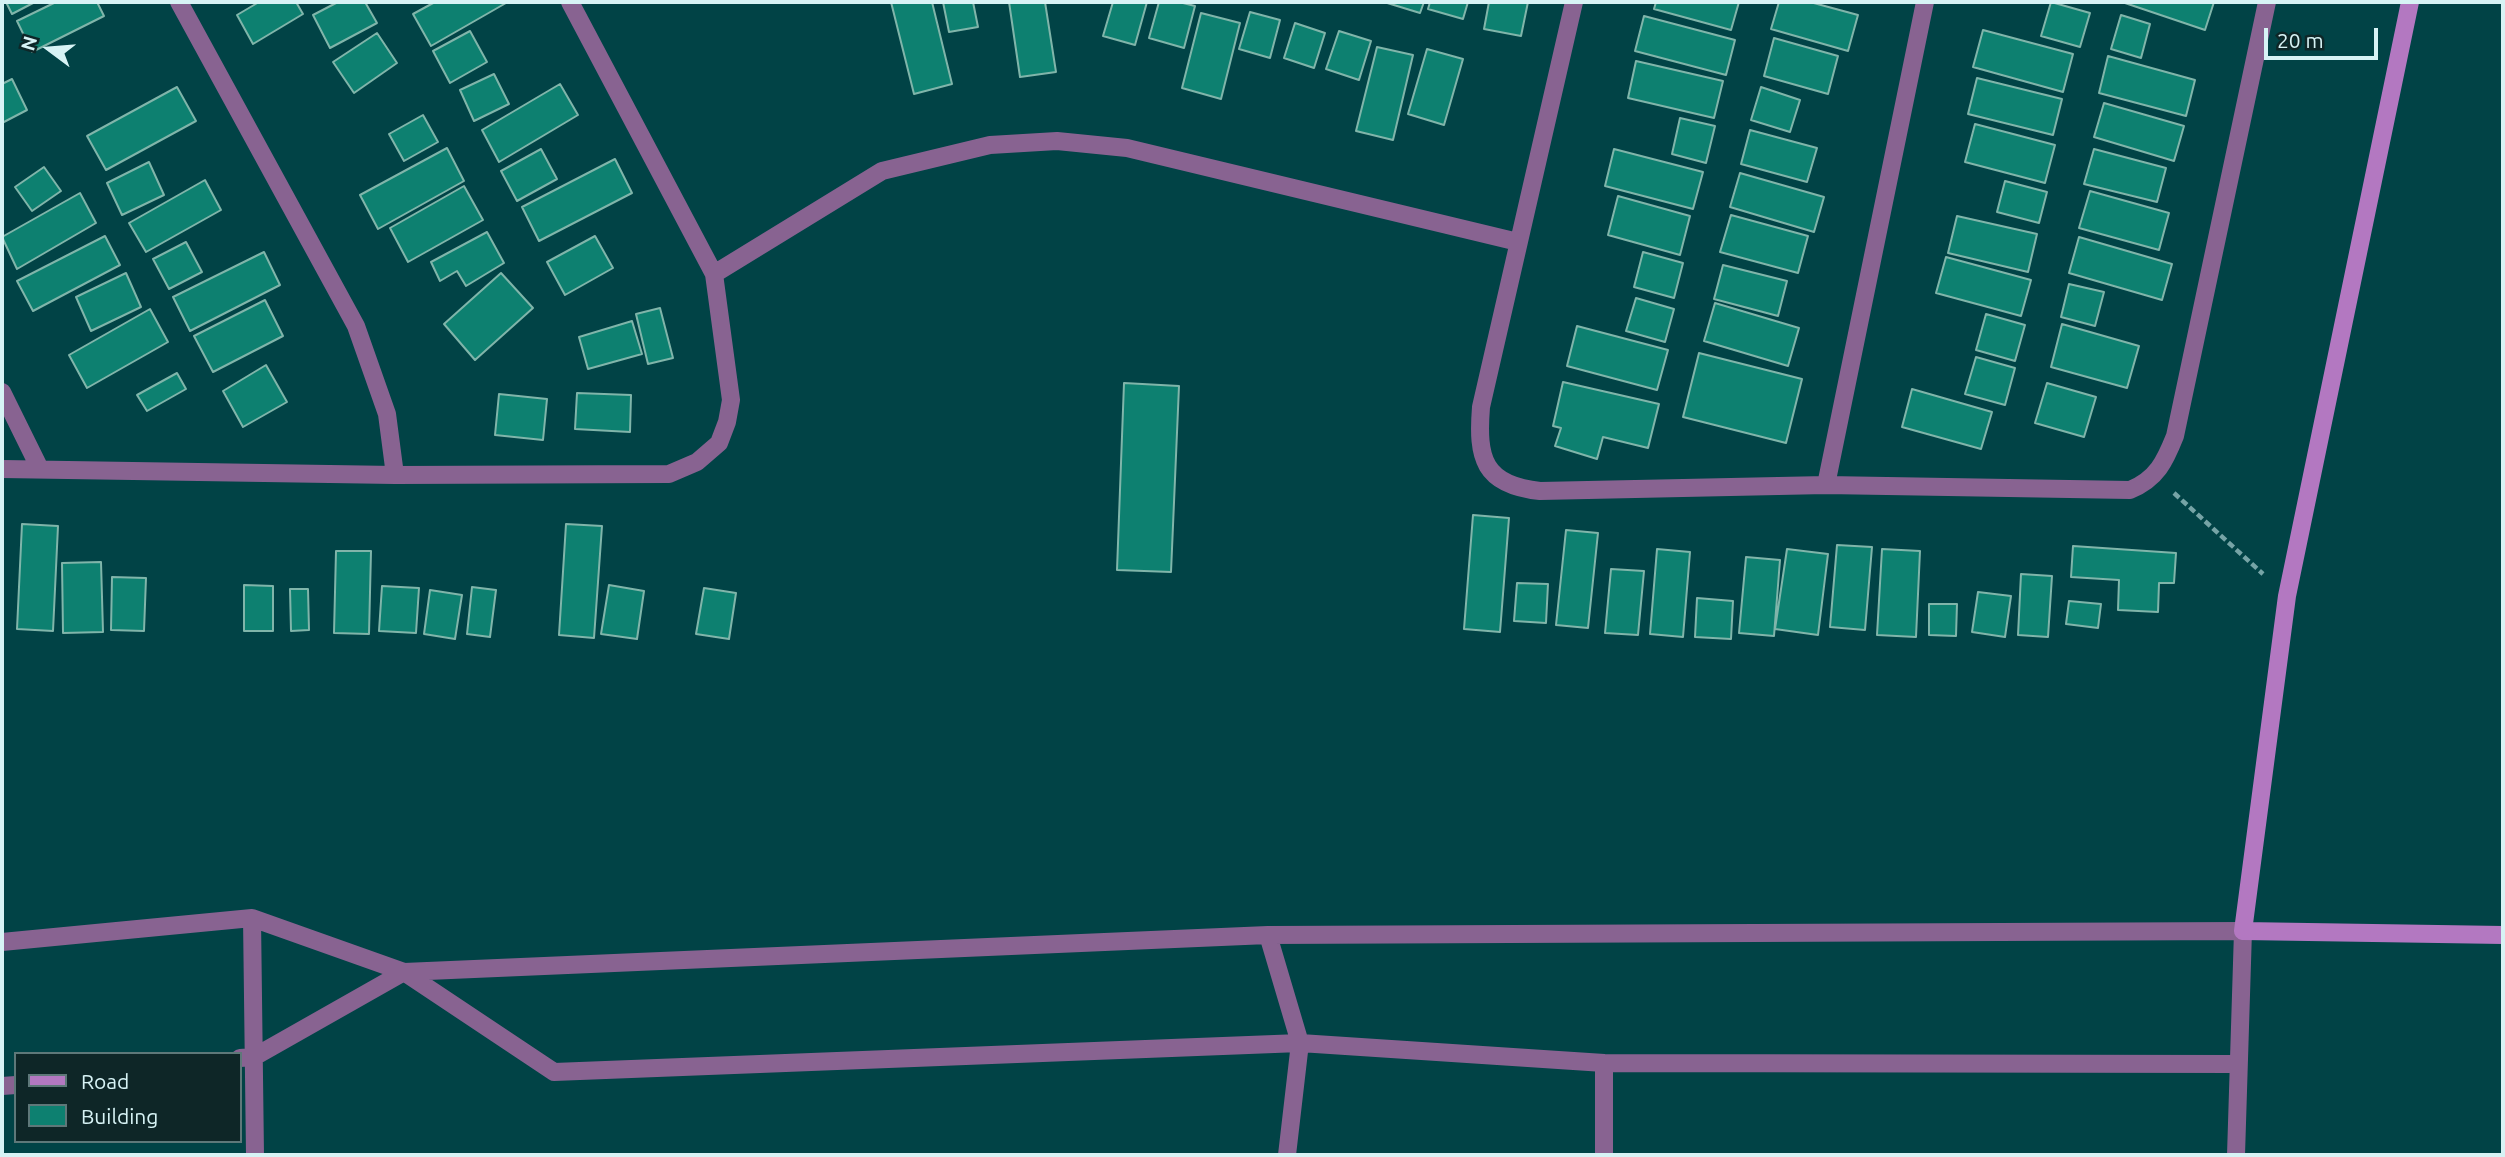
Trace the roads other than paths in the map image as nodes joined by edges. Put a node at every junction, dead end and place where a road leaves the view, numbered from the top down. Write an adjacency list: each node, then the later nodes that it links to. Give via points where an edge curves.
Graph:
1 (179, 2): 12 (street, via 356,326 387,414)
2 (570, 2): 8 (street)
3 (1574, 2): 7 (street)
4 (1925, 2): 13 (street)
5 (2267, 2): 13 (street, via 2175,436 2155,475 2130,490)
6 (2410, 2): 15 (street, via 2287,596)
7 (1518, 242): 8 (street, via 1127,148 1058,141 990,145 882,171); 13 (street, via 1481,407 1478,442 1485,467 1503,482 1540,491)
8 (714, 274): 12 (street, via 730,400 719,443 697,462 669,474)
9 (2, 392): 11 (street)
10 (2, 469): 11 (street)
11 (40, 469): 12 (street)
12 (395, 475)
13 (1826, 485)
14 (252, 918): 18 (street); 19 (street); 21 (street)
15 (2243, 931): 16 (street); 17 (street); 23 (street)
16 (1268, 935): 19 (street); 20 (street)
17 (2503, 935)
18 (2, 942)
19 (404, 972): 20 (street, via 554,1072); 21 (street)
20 (1300, 1043): 22 (street); 25 (street)
21 (247, 1057): 24 (street)
22 (1604, 1063): 23 (street); 26 (street)
23 (2237, 1064): 27 (street)
24 (255, 1155)
25 (1287, 1155)
26 (1604, 1155)
27 (2236, 1155)

